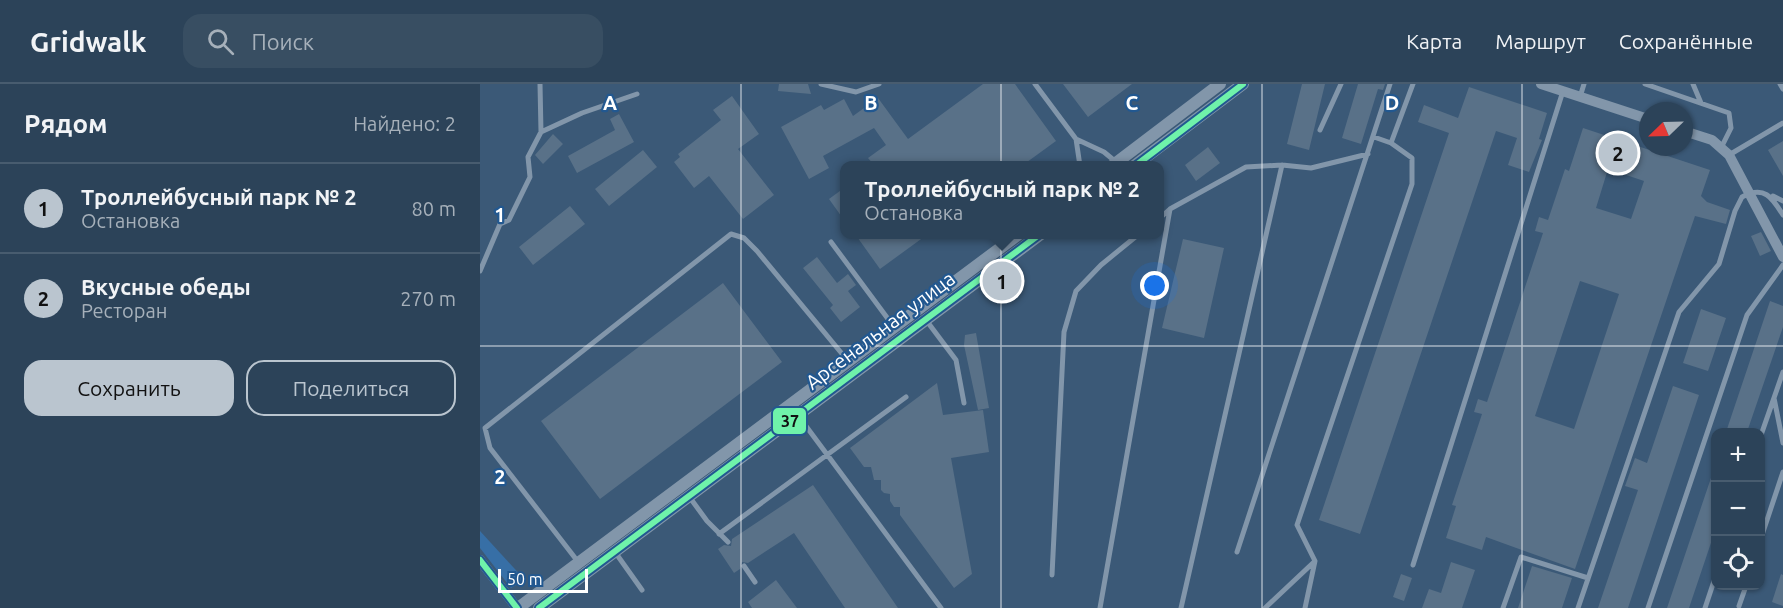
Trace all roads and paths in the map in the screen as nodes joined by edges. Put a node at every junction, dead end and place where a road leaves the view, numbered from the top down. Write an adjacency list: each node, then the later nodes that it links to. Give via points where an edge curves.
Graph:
1 (540, 84): 23 (lane)
2 (822, 84): 3 (lane, via 856,92)
3 (879, 84)
4 (1035, 84): 26 (lane)
5 (1220, 84): 32 (street)
6 (1243, 84): 33 (street)
7 (1341, 84): 22 (lane)
8 (1390, 84): 25 (lane)
9 (1413, 84): 27 (lane)
10 (1540, 84): 16 (street)
11 (1584, 84): 18 (lane)
12 (1645, 84): 19 (lane)
13 (1693, 84): 19 (lane)
14 (1780, 84): 15 (lane)
15 (1783, 89)
16 (1563, 91): 18 (street); 74 (lane)
17 (638, 94): 23 (lane)
18 (1580, 97): 20 (street)
19 (1701, 103): 28 (lane, via 1729,112 1731,128)
20 (1639, 116)
21 (1783, 123): 28 (lane)
22 (1320, 130)
23 (541, 132): 47 (lane, via 528,157 530,177 510,220 500,224)
24 (1693, 135): 28 (street)
25 (1374, 137): 27 (lane); 29 (lane)
26 (1076, 139): 30 (lane); 31 (lane, via 1104,152)
27 (1391, 143): 72 (lane, via 1412,158 1412,184 1297,525)
28 (1725, 150): 35 (street)
29 (1368, 154): 34 (lane, via 1311,168); 70 (lane)
30 (1079, 161)
31 (1113, 161)
32 (1120, 161)
33 (1139, 161)
34 (1282, 165): 38 (lane, via 1246,167); 88 (lane)
35 (1750, 193): 36 (lane); 45 (street); 78 (lane, via 1737,203 1719,264 1679,312)
36 (1771, 195): 37 (lane); 40 (lane)
37 (1783, 201)
38 (1170, 209): 39 (lane); 87 (lane)
39 (1164, 214)
40 (1783, 215)
41 (1012, 239): 49 (street, Арсенальная улица)
42 (1034, 239): 48 (street, Арсенальная улица)
43 (1133, 239): 77 (lane, via 1076,291 1064,332)
44 (831, 242): 49 (lane)
45 (1783, 257)
46 (1783, 265): 93 (lane, via 1747,315)
47 (480, 271)
48 (926, 320): 50 (street, Арсенальная улица); 56 (lane, via 956,360)
49 (894, 327): 50 (lane); 51 (street, Арсенальная улица)
50 (902, 338): 52 (street, Арсенальная улица)
51 (848, 362): 52 (lane); 57 (street, Арсенальная улица); 73 (lane, via 757,251 744,238 731,234 485,428 490,448)
52 (856, 372): 58 (street, Арсенальная улица)
53 (1783, 372): 54 (lane)
54 (1774, 396): 59 (lane); 60 (lane)
55 (906, 397): 61 (lane)
56 (964, 403)
57 (790, 405): 58 (lane); 63 (street, Арсенальная улица)
58 (798, 416): 61 (lane); 64 (street, Арсенальная улица)
59 (1764, 428)
60 (1783, 443)
61 (827, 456): 65 (lane); 86 (lane)
62 (1783, 472): 66 (lane)
63 (681, 486): 64 (lane); 67 (street, Арсенальная улица)
64 (689, 496): 65 (lane); 69 (street, Арсенальная улица)
65 (719, 534): 68 (lane)
66 (1763, 536)
67 (607, 541): 69 (lane); 73 (street, Арсенальная улица)
68 (728, 542)
69 (615, 552): 76 (street, Арсенальная улица); 80 (lane)
70 (1237, 552)
71 (480, 560): 84 (street)
72 (1316, 561): 89 (lane); 90 (lane)
73 (579, 562): 76 (lane); 84 (street, Арсенальная улица)
74 (1413, 565)
75 (744, 566): 79 (lane)
76 (587, 573): 85 (street, Арсенальная улица)
77 (1052, 575)
78 (1588, 578): 91 (lane, via 1521,557); 92 (lane)
79 (755, 582)
80 (642, 590)
81 (1711, 590): 94 (lane)
82 (1744, 590): 83 (lane)
83 (1739, 606)
84 (516, 607)
85 (539, 608)
86 (941, 608)
87 (1100, 608)
88 (1182, 608)
89 (1265, 608)
90 (1305, 608)
91 (1503, 608)
92 (1578, 608)
93 (1648, 608)
94 (1705, 608)

